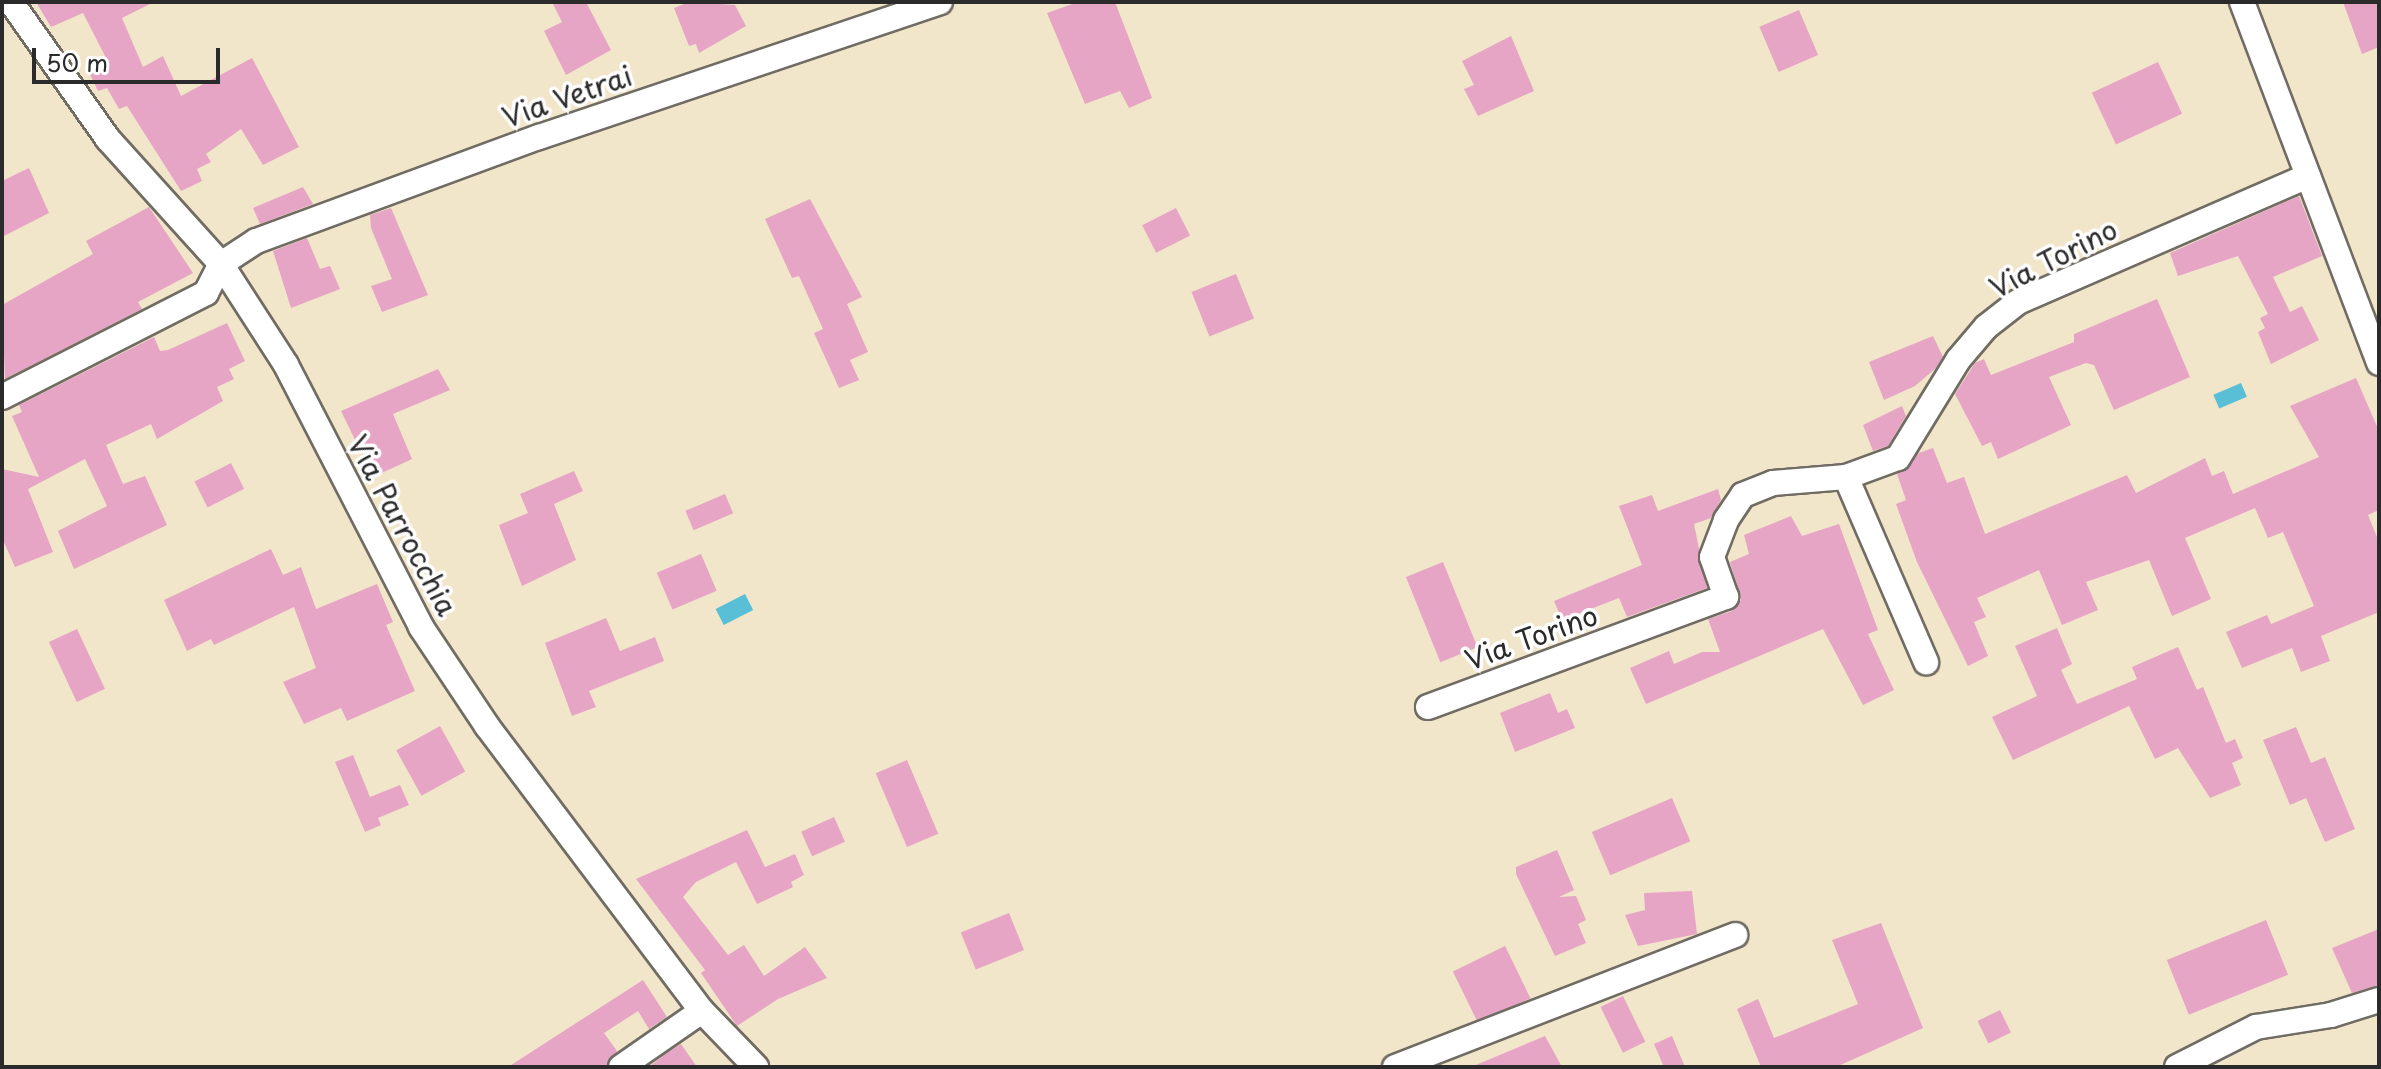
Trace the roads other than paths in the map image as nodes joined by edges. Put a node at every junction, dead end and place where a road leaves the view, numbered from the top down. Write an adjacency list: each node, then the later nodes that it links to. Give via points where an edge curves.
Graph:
1 (11, 2): 5 (street, Via Parrocchia, via 108,139)
2 (940, 2): 5 (street, Via Vetrai, via 401,186 256,241)
3 (2242, 2): 4 (street)
4 (2308, 176): 6 (street); 8 (street, Via Torino, via 2018,302 1986,327 1958,360 1898,458)
5 (221, 264): 7 (street, via 206,293); 13 (street, Via Parrocchia, via 286,365 449,671)
6 (2379, 363)
7 (2, 397)
8 (1846, 477): 9 (street); 10 (street, Via Torino, via 1773,483 1743,495 1712,557 1726,597)
9 (1926, 662)
10 (1428, 707)
11 (1735, 935): 16 (street)
12 (2379, 1000): 17 (street, via 2331,1015 2256,1027)
13 (702, 1011): 14 (street); 15 (street, Via Parrocchia)
14 (621, 1067)
15 (756, 1067)
16 (1395, 1067)
17 (2177, 1067)

